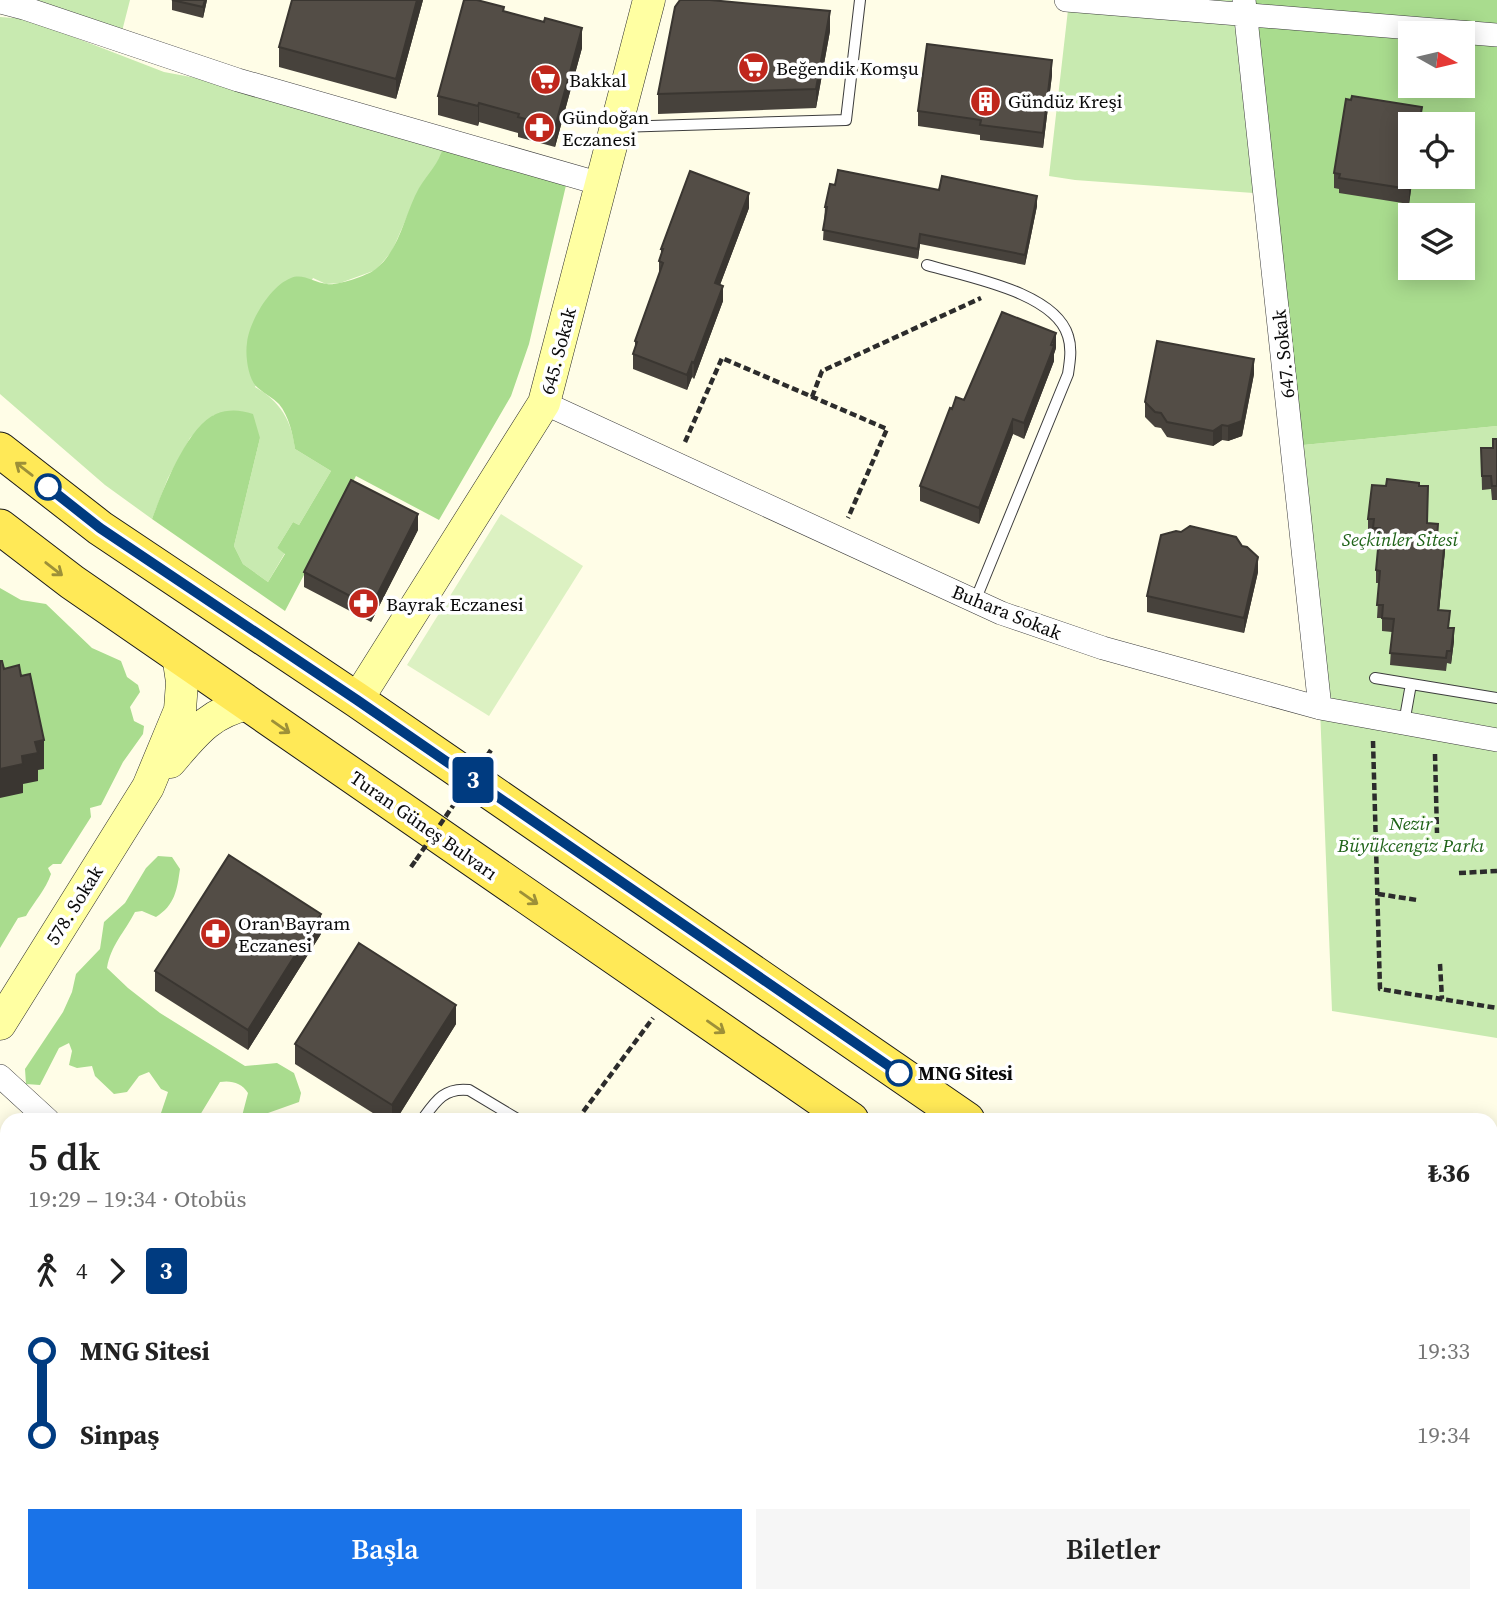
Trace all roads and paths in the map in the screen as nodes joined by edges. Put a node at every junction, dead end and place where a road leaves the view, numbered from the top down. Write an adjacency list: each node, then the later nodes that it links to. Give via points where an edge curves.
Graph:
1 (649, 0): 7 (street, 645. Sokak)
2 (860, 0): 7 (lane, via 846,120)
3 (1066, 0): 5 (street)
4 (0, 2): 8 (street, via 238,80)
5 (1245, 7): 6 (street); 24 (street, 647. Sokak)
6 (1497, 35)
7 (615, 127): 8 (street, 645. Sokak)
8 (601, 184): 12 (street, 645. Sokak)
9 (927, 265): 10 (lane)
10 (1003, 288): 11 (path, via 822,371); 17 (lane, via 1053,311 1068,334 1071,353 1068,373)
11 (812, 397): 14 (path, via 722,358); 16 (path, via 887,429)
12 (544, 403): 14 (street, Buhara Sokak); 22 (street, 645. Sokak)
13 (0, 450): 22 (main road, one-way to 13, via 100,528)
14 (676, 464): 16 (street, Buhara Sokak)
15 (0, 527): 18 (main road, Turan Güneş Bulvarı, one-way to 18)
16 (839, 538): 17 (street, Buhara Sokak)
17 (975, 601): 24 (street, Buhara Sokak, via 1103,648)
18 (178, 655): 23 (main road, Turan Güneş Bulvarı); 30 (street, via 180,710)
19 (1375, 678): 20 (lane)
20 (1411, 684): 21 (lane); 26 (lane)
21 (1497, 698)
22 (357, 700): 48 (main road)
23 (248, 704): 30 (street, via 211,719); 38 (main road, Turan Güneş Bulvarı, one-way to 38)
24 (1320, 708): 25 (street, Buhara Sokak)
25 (1372, 718): 26 (street, Buhara Sokak); 35 (path)
26 (1404, 723): 27 (street, Buhara Sokak)
27 (1435, 729): 28 (street, Buhara Sokak); 31 (path)
28 (1497, 740)
29 (491, 750): 32 (path, bridge)
30 (148, 787): 41 (street, 578. Sokak)
31 (1437, 833)
32 (411, 867)
33 (1497, 871): 34 (path)
34 (1459, 873)
35 (1378, 894): 36 (path); 39 (path, via 1380,989)
36 (1417, 900)
37 (1440, 964): 39 (path)
38 (670, 995): 46 (path); 47 (main road, Turan Güneş Bulvarı, one-way to 47)
39 (1442, 999): 40 (path)
40 (1497, 1008)
41 (0, 1024)
42 (0, 1076): 43 (street)
43 (40, 1113)
44 (427, 1113): 45 (lane, via 447,1091 462,1089)
45 (507, 1113)
46 (582, 1113)
47 (841, 1113)
48 (957, 1113)

